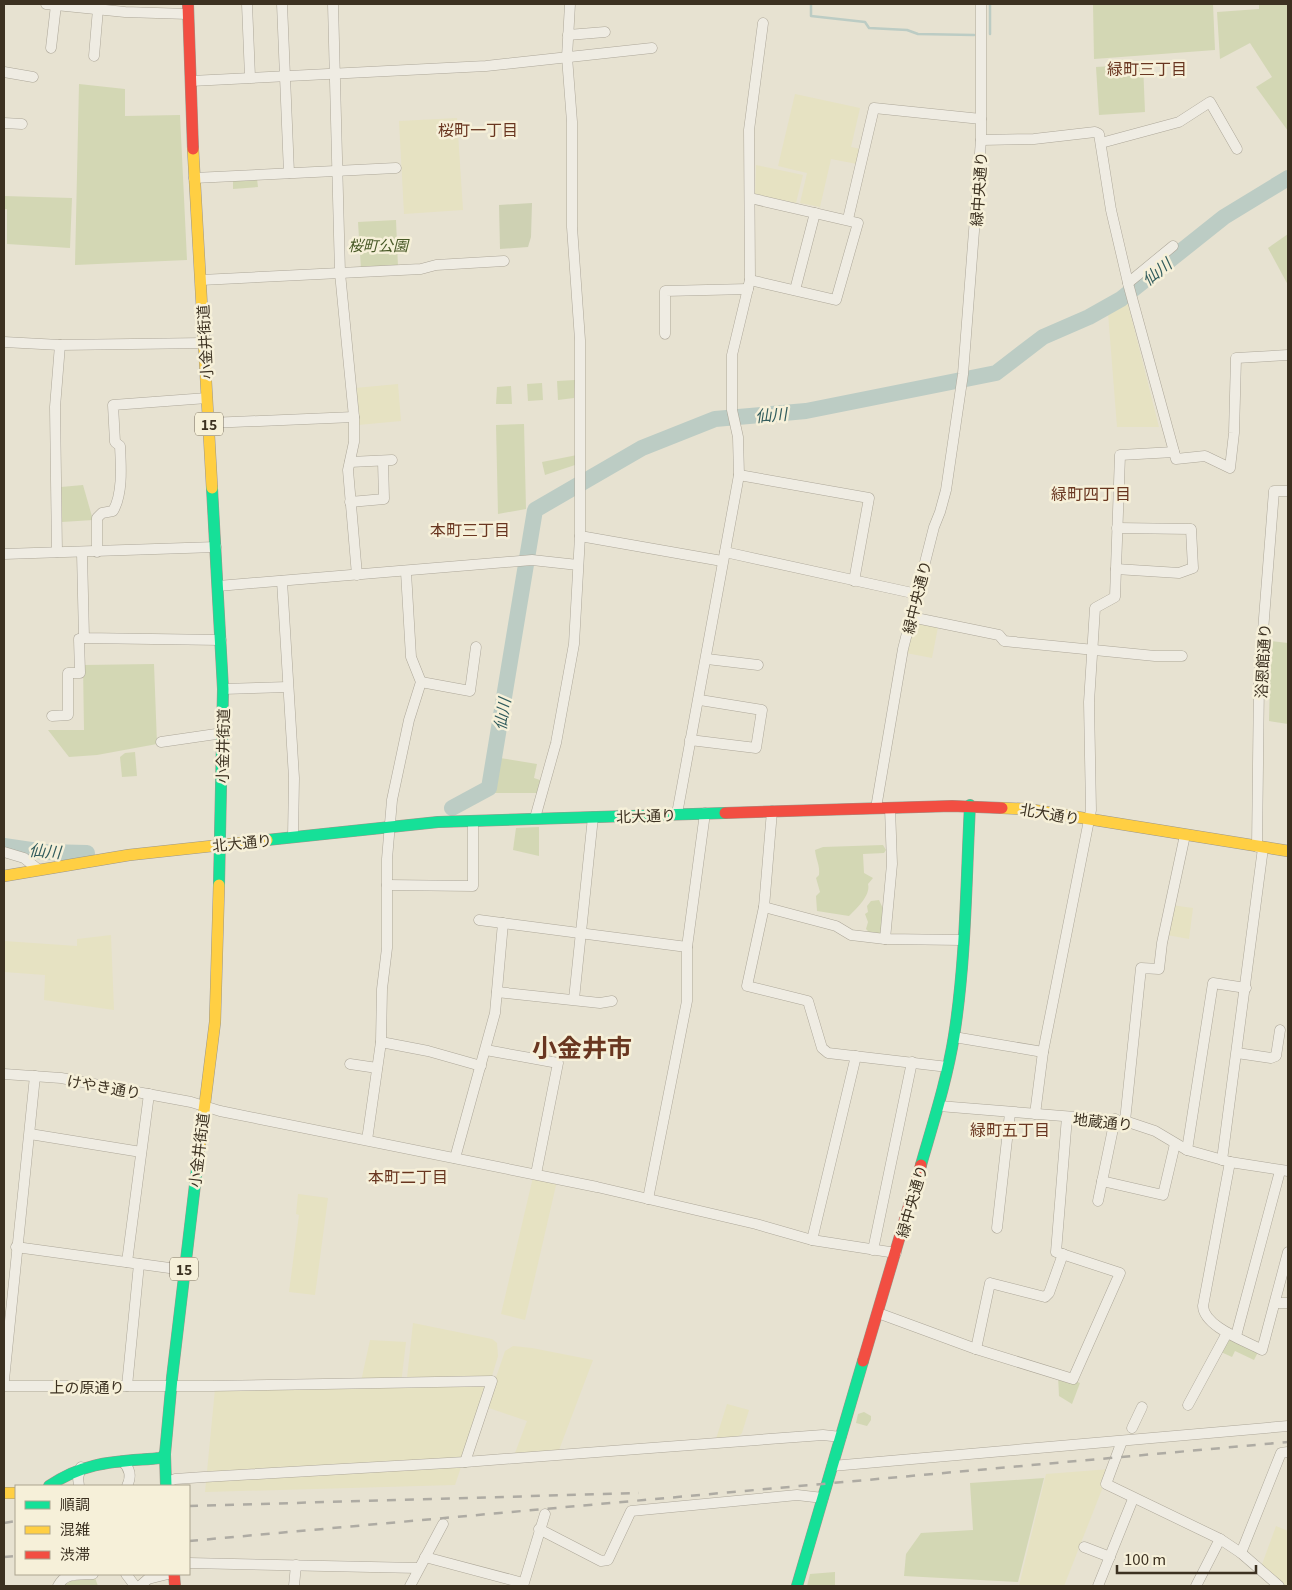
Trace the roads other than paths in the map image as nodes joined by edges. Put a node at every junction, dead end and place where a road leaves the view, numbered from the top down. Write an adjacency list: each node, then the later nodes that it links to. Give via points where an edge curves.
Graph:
1 (51, 4): 7 (street); 12 (street)
2 (247, 4): 20 (street)
3 (282, 4): 18 (street)
4 (333, 4): 17 (street)
5 (570, 4): 11 (street)
6 (981, 4): 22 (street, 緑中央通り)
7 (101, 7): 8 (street); 14 (street)
8 (188, 9): 21 (street, 小金井街道 / 15)
9 (763, 23): 32 (street, via 749,130)
10 (605, 32): 11 (street)
11 (568, 35): 15 (street)
12 (51, 48)
13 (652, 48): 15 (street)
14 (94, 56)
15 (567, 57): 17 (street, via 486,66); 56 (street, via 572,122 572,227 580,340)
16 (4, 72): 19 (street)
17 (334, 73): 18 (street); 29 (street)
18 (285, 76): 20 (street); 30 (street)
19 (33, 77)
20 (250, 78): 21 (street)
21 (191, 81): 31 (street, 小金井街道 / 15)
22 (982, 119): 25 (street, 緑中央通り); 34 (street, via 874,108)
23 (4, 123): 24 (street)
24 (22, 124)
25 (981, 140): 26 (street, via 1034,139 1095,132 1099,134); 70 (street, 緑中央通り, via 962,387 946,490)
26 (1101, 143): 27 (street, via 1179,122 1210,102); 40 (street, via 1111,210)
27 (1237, 149)
28 (390, 170): 29 (street)
29 (336, 171): 30 (street); 37 (street)
30 (290, 173): 31 (street)
31 (194, 178): 38 (street, 小金井街道 / 15)
32 (750, 198): 33 (street); 39 (street)
33 (815, 213): 34 (street); 41 (street)
34 (848, 219): 41 (street, via 858,222 836,300)
35 (1172, 246): 40 (street)
36 (504, 261): 37 (street)
37 (340, 273): 38 (street); 48 (street)
38 (200, 280): 44 (street, 小金井街道 / 15)
39 (749, 284): 41 (street); 42 (street, via 664,291); 52 (street, via 732,355 732,410 738,437)
40 (1128, 285): 50 (street)
41 (794, 290)
42 (666, 334)
43 (4, 342): 45 (street)
44 (204, 343): 45 (street); 47 (street, 小金井街道 / 15)
45 (60, 345): 58 (street, via 55,407)
46 (1288, 355): 50 (street, via 1236,358 1230,468 1205,456 1176,459)
47 (207, 398): 49 (street, 小金井街道 / 15); 59 (street, via 113,405 115,442 120,446 119,501 113,512 102,513 97,518)
48 (354, 417): 49 (street); 51 (street)
49 (209, 423): 57 (street, 小金井街道 / 15)
50 (1174, 452): 55 (street, via 1120,455)
51 (350, 462): 54 (street); 54 (street, via 387,461 384,499)
52 (739, 475): 62 (street); 68 (street, via 869,498)
53 (1288, 491): 101 (street, 浴恩館通り, via 1274,491 1259,682)
54 (350, 502): 66 (street)
55 (1117, 528): 64 (street); 64 (street, via 1191,529 1193,568 1184,573)
56 (580, 536): 62 (street); 63 (street)
57 (216, 547): 59 (street); 69 (street, 小金井街道 / 15)
58 (57, 552): 60 (street); 61 (street)
59 (97, 552): 60 (street)
60 (82, 553): 72 (street)
61 (4, 554)
62 (723, 556): 68 (street); 77 (street)
63 (578, 564): 65 (street, via 532,560); 94 (street, via 574,644 556,743)
64 (1116, 569): 75 (street, via 1115,597 1095,608)
65 (406, 572): 66 (street); 79 (street, via 412,658)
66 (356, 575): 67 (street)
67 (282, 581): 69 (street); 80 (street)
68 (854, 581): 70 (street)
69 (218, 586): 73 (street, 小金井街道 / 15)
70 (917, 594): 71 (street, 緑中央通り)
71 (912, 617): 75 (street, via 998,636 1004,641); 88 (street, 緑中央通り, via 903,649)
72 (84, 638): 73 (street); 83 (street, via 79,639 80,672 68,673 68,715)
73 (221, 640): 81 (street, 小金井街道 / 15)
74 (476, 647): 79 (street, via 470,691)
75 (1091, 650): 76 (street); 96 (street, via 1092,778)
76 (1182, 656)
77 (707, 659): 78 (street); 82 (street)
78 (758, 665)
79 (421, 682): 97 (street, via 395,777)
80 (288, 687): 81 (street); 99 (street, via 294,778)
81 (224, 689): 84 (street, 小金井街道 / 15)
82 (700, 700): 85 (street); 85 (street, via 762,710 756,748)
83 (52, 716)
84 (223, 733): 86 (street); 100 (street, 小金井街道 / 15)
85 (690, 740): 92 (street)
86 (161, 742)
87 (970, 805): 89 (street, 北大通り); 96 (street, 北大通り, via 1027,808); 112 (street, 緑中央通り)
88 (876, 808): 89 (street, 北大通り); 90 (street, 北大通り)
89 (890, 808): 111 (street, via 892,864)
90 (772, 812): 91 (street, 北大通り); 107 (street)
91 (705, 813): 92 (street, 北大通り); 113 (street)
92 (677, 814): 93 (street, 北大通り)
93 (593, 817): 94 (street, 北大通り); 110 (street)
94 (535, 818): 95 (street, 北大通り)
95 (473, 820): 97 (street, 北大通り); 106 (street, via 473,886)
96 (1089, 820): 98 (street, 北大通り); 122 (street)
97 (388, 827): 99 (street, 北大通り); 106 (street)
98 (1185, 835): 101 (street, 北大通り); 138 (street, via 1159,970 1142,968)
99 (293, 837): 100 (street, 北大通り)
100 (219, 844): 104 (street, 北大通り, via 110,857); 133 (street, 小金井街道 / 15, via 215,1022)
101 (1260, 847): 102 (street, 北大通り); 114 (street)
102 (1288, 851)
103 (4, 852): 104 (street, via 24,858)
104 (39, 870): 105 (street, 北大通り)
105 (4, 876)
106 (387, 885): 120 (street)
107 (764, 908): 111 (street, via 836,926 850,935); 124 (street, via 747,986 808,1001 822,1048 828,1053)
108 (479, 920): 109 (street)
109 (503, 923): 110 (street); 115 (street)
110 (580, 933): 113 (street); 116 (street)
111 (885, 939): 112 (street)
112 (962, 940): 119 (street, 緑中央通り)
113 (687, 947): 149 (street, via 687,1001)
114 (1246, 988): 123 (street); 142 (street, via 1213,983)
115 (497, 992): 116 (street); 121 (street)
116 (574, 999): 117 (street, via 600,1003)
117 (612, 1001)
118 (1280, 1030): 123 (street, via 1276,1056)
119 (954, 1037): 122 (street); 128 (street, 緑中央通り)
120 (381, 1042): 127 (street); 129 (street)
121 (486, 1050): 127 (street); 147 (street, via 558,1063)
122 (1043, 1052): 136 (street)
123 (1237, 1053): 145 (street)
124 (856, 1056): 125 (street); 152 (street)
125 (912, 1062): 128 (street); 154 (street)
126 (350, 1064): 129 (street)
127 (481, 1066): 144 (street)
128 (948, 1067): 134 (street, 緑中央通り)
129 (377, 1068): 140 (street)
130 (4, 1074): 131 (street, けやき通り)
131 (35, 1076): 132 (street, けやき通り); 139 (street)
132 (149, 1094): 133 (street, けやき通り); 143 (street)
133 (204, 1105): 140 (street, けやき通り, via 220,1111); 160 (street, 小金井街道 / 15)
134 (939, 1106): 135 (street, 地蔵通り); 156 (street, 緑中央通り)
135 (1010, 1113): 136 (street, 地蔵通り); 151 (street)
136 (1035, 1114): 137 (street, 地蔵通り)
137 (1067, 1117): 138 (street, 地蔵通り); 157 (street, via 1056,1252)
138 (1120, 1120): 141 (street, 地蔵通り, via 1155,1131); 148 (street)
139 (30, 1134): 143 (street); 153 (street)
140 (367, 1140): 144 (street, けやき通り)
141 (1175, 1144): 142 (street, 地蔵通り); 148 (street, via 1163,1195)
142 (1187, 1150): 145 (street, 地蔵通り)
143 (141, 1152): 158 (street)
144 (455, 1158): 147 (street, けやき通り)
145 (1226, 1161): 146 (street, 地蔵通り); 164 (street, via 1203,1306 1207,1318)
146 (1284, 1171): 164 (street)
147 (536, 1174): 149 (street, けやき通り)
148 (1102, 1181): 150 (street)
149 (648, 1199): 152 (street, けやき通り)
150 (1098, 1202)
151 (997, 1228)
152 (812, 1240): 154 (street, けやき通り)
153 (16, 1247): 158 (street); 166 (street)
154 (873, 1250): 156 (street, けやき通り)
155 (1288, 1252): 161 (street)
156 (896, 1253): 163 (street, 緑中央通り)
157 (1063, 1254): 165 (street, via 1050,1293 1045,1297 991,1280); 165 (street, via 1120,1273 1073,1378)
158 (127, 1262): 159 (street)
159 (139, 1264): 160 (street); 168 (street)
160 (184, 1270): 169 (street, 小金井街道 / 15)
161 (1275, 1303): 162 (street); 164 (street, via 1262,1350)
162 (1288, 1303)
163 (878, 1314): 165 (street); 174 (street, 緑中央通り)
164 (1232, 1335): 170 (street)
165 (976, 1349)
166 (4, 1380)
167 (4, 1386): 168 (street, 上の原通り)
168 (127, 1386): 169 (street, 上の原通り)
169 (171, 1386): 177 (street, 小金井街道 / 15); 180 (street, 上の原通り, via 492,1381)
170 (1188, 1404)
171 (1142, 1407): 173 (street)
172 (1288, 1426): 175 (street)
173 (1132, 1428)
174 (841, 1438): 180 (street, via 823,1435); 181 (street, 緑中央通り)
175 (1122, 1441): 181 (street); 188 (street, via 1106,1484)
176 (1288, 1452): 194 (street, via 1281,1453)
177 (165, 1454): 178 (street); 186 (street, 小金井街道 / 15)
178 (152, 1459): 179 (street); 186 (street, via 162,1463)
179 (122, 1460): 182 (street); 185 (street, via 130,1475)
180 (465, 1462): 186 (street, via 175,1479)
181 (832, 1466): 187 (street, 緑中央通り)
182 (81, 1467): 183 (street); 184 (street)
183 (50, 1485)
184 (79, 1485)
185 (127, 1485)
186 (163, 1485)
187 (823, 1498): 191 (street, via 797,1495 631,1511 608,1560 601,1561); 209 (street, 緑中央通り)
188 (1133, 1499): 192 (street); 196 (street)
189 (545, 1514): 191 (street)
190 (443, 1524): 195 (street)
191 (539, 1530): 203 (street)
192 (1220, 1539): 194 (street); 211 (street)
193 (1084, 1547): 196 (street)
194 (1241, 1553): 212 (street)
195 (424, 1557): 199 (street); 203 (street)
196 (1110, 1557): 210 (street)
197 (190, 1563): 198 (street)
198 (296, 1565): 199 (street); 207 (street)
199 (418, 1568): 208 (street)
200 (70, 1575): 204 (street)
201 (127, 1575): 205 (street)
202 (164, 1575): 206 (street, via 148,1579)
203 (523, 1585)
204 (58, 1586)
205 (135, 1586)
206 (140, 1586)
207 (294, 1586)
208 (410, 1586)
209 (797, 1586)
210 (1098, 1586)
211 (1196, 1586)
212 (1279, 1586)

